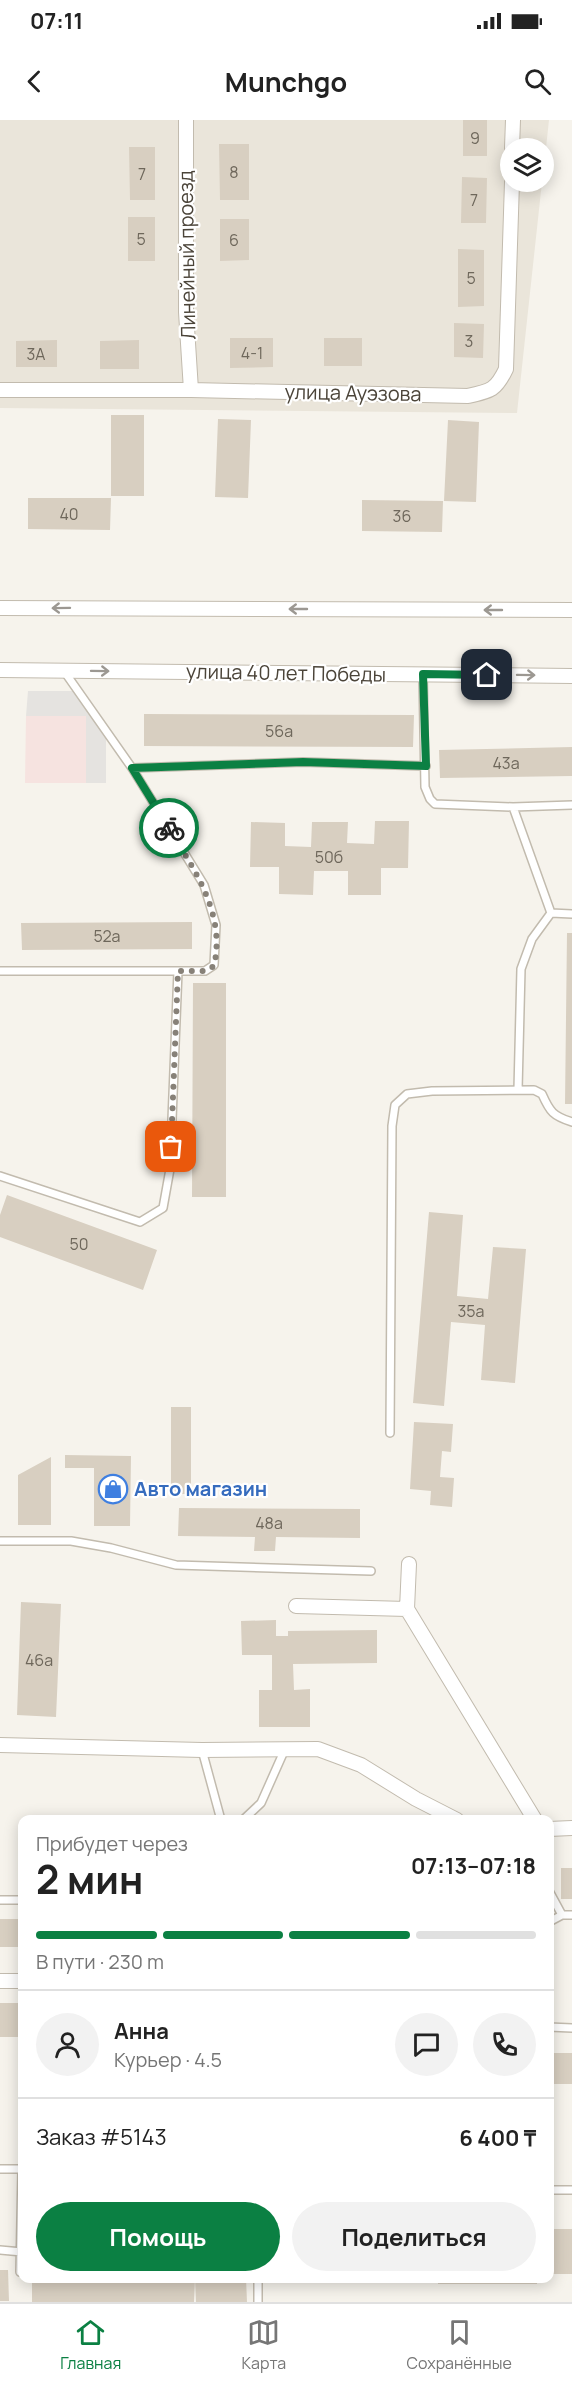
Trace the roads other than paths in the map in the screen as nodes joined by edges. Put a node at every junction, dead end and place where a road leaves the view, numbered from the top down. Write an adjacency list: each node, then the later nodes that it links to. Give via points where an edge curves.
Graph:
1 (186, 120): 6 (street, Линейный проезд, via 186,312)
2 (513, 120): 3 (street)
3 (512, 138)
4 (512, 192): 6 (street, улица Ауэзова, via 506,369 498,385 489,392 468,396)
5 (0, 390): 6 (street, улица Ауэзова)
6 (191, 390)
7 (0, 608): 8 (street, one-way to 7)
8 (572, 610)
9 (0, 670): 10 (street, улица 40 лет Победы)
10 (63, 671): 11 (street, улица 40 лет Победы, one-way to 11); 14 (lane)
11 (423, 674): 12 (street, улица 40 лет Победы, one-way to 12); 13 (lane)
12 (572, 676)
13 (426, 766): 14 (lane, via 303,762); 16 (lane, via 425,787 435,804)
14 (132, 768): 20 (lane, via 204,885 216,925 214,966 205,971)
15 (572, 805): 16 (lane)
16 (513, 807): 17 (lane)
17 (551, 913): 18 (lane); 21 (lane, via 532,939 521,969)
18 (572, 914)
19 (0, 971): 20 (lane)
20 (178, 971): 23 (lane, via 170,1169 163,1209 140,1222)
21 (518, 1090): 22 (lane, via 542,1094 557,1117); 24 (lane, via 406,1094 395,1105)
22 (572, 1122)
23 (0, 1176)
24 (390, 1433)
25 (0, 1541): 27 (lane, via 71,1541 176,1565)
26 (409, 1564): 29 (street)
27 (370, 1570)
28 (296, 1606): 29 (street)
29 (407, 1609): 36 (street)
30 (0, 1745): 31 (street)
31 (202, 1749): 32 (street); 33 (lane)
32 (285, 1749): 34 (lane, via 261,1803); 35 (street, via 318,1749 361,1764)
33 (220, 1815)
34 (248, 1815)
35 (447, 1815)
36 (532, 1815)
37 (572, 1828): 38 (street)
38 (554, 1829)
39 (0, 1900): 40 (lane)
40 (18, 1900)
41 (554, 1900): 42 (lane)
42 (562, 1915): 43 (lane); 44 (lane)
43 (572, 1915)
44 (554, 1919)
45 (18, 1980): 46 (street)
46 (0, 1981)
47 (554, 2027): 48 (lane)
48 (572, 2028)
49 (18, 2168): 50 (lane)
50 (0, 2169)
51 (554, 2190): 52 (lane)
52 (572, 2190)
53 (0, 2250): 54 (lane)
54 (18, 2252)
55 (258, 2283): 56 (lane)
56 (258, 2302)

